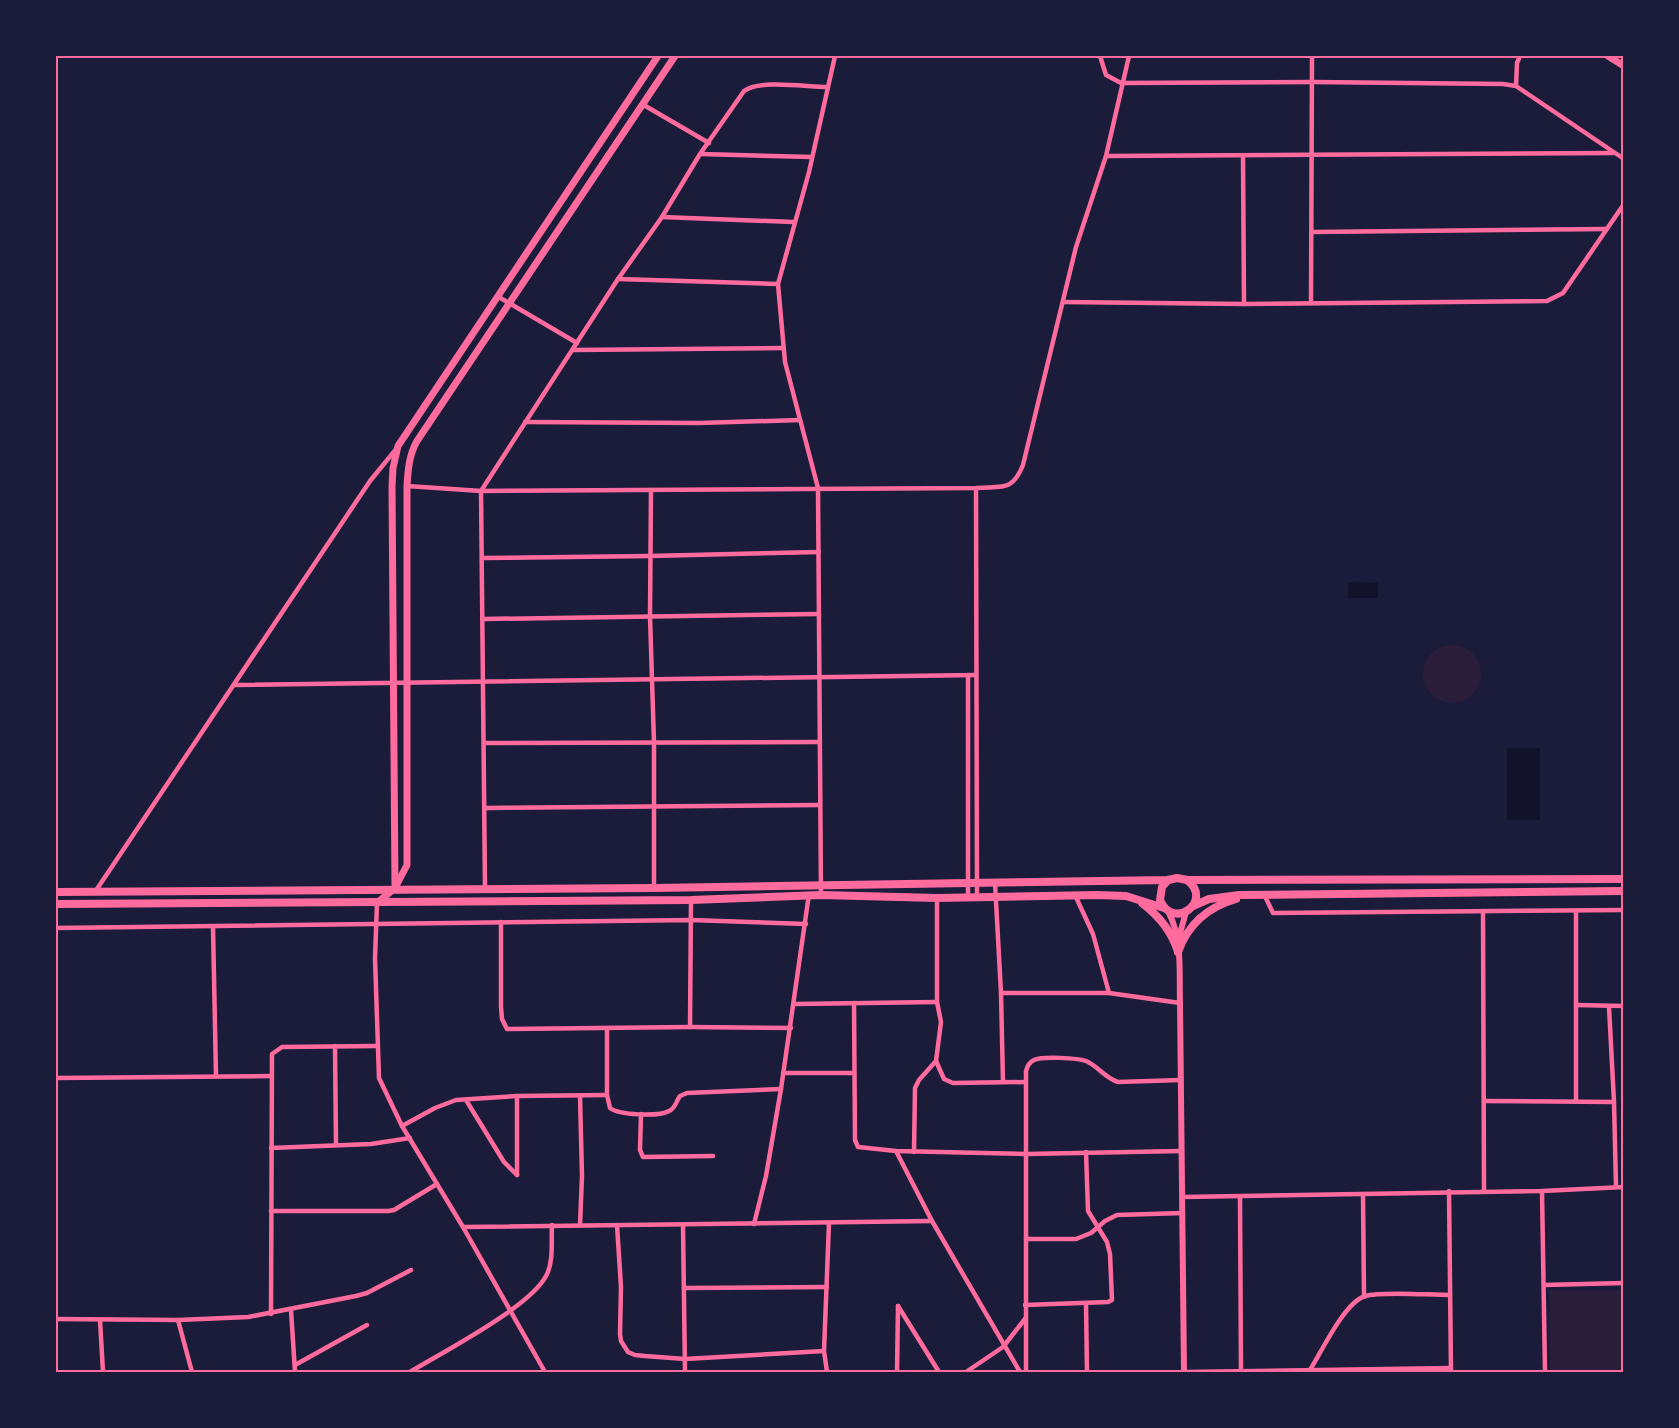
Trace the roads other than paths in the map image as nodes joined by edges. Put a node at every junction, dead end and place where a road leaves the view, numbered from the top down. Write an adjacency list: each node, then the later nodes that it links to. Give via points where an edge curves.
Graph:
1 (658, 56): 30 (main road)
2 (675, 56): 14 (main road)
3 (835, 56): 13 (street)
4 (1100, 56): 11 (street, via 1106,75)
5 (1129, 56): 11 (street)
6 (1312, 56): 10 (street)
7 (1520, 56): 12 (street)
8 (1608, 56): 9 (main road)
9 (1623, 66)
10 (1312, 82): 11 (street); 12 (street); 20 (street)
11 (1121, 83): 18 (street)
12 (1516, 86): 16 (street)
13 (827, 87): 15 (street, via 749,87); 21 (street)
14 (642, 104): 15 (street); 32 (main road)
15 (708, 143): 17 (street)
16 (1613, 153): 20 (street); 22 (street)
17 (700, 154): 21 (street); 24 (street)
18 (1106, 156): 19 (street); 31 (street, via 1076,247)
19 (1244, 156): 20 (street); 34 (street)
20 (1312, 156): 27 (street)
21 (812, 157): 25 (street)
22 (1623, 159)
23 (1623, 204): 26 (street)
24 (662, 217): 25 (street); 28 (street)
25 (793, 222): 29 (street)
26 (1606, 229): 27 (street); 33 (street, via 1563,293 1547,301)
27 (1312, 232): 33 (street)
28 (618, 279): 29 (street); 35 (street)
29 (778, 284): 36 (street)
30 (497, 296): 32 (street); 40 (main road)
31 (1063, 302): 34 (street); 43 (street, via 1018,479 1012,484)
32 (508, 303): 35 (street); 41 (main road, via 417,441)
33 (1311, 303): 34 (street)
34 (1244, 304)
35 (577, 343): 37 (street)
36 (783, 348): 37 (street); 38 (street)
37 (573, 350): 39 (street)
38 (800, 420): 39 (street); 42 (street)
39 (525, 422): 45 (street)
40 (398, 446): 57 (main road, via 392,486); 59 (street, via 370,481)
41 (407, 486): 45 (street); 58 (main road)
42 (818, 488): 43 (street); 44 (street); 46 (street)
43 (976, 488): 53 (street)
44 (651, 490): 45 (street); 47 (street)
45 (481, 491): 48 (street)
46 (819, 552): 47 (street); 49 (street)
47 (650, 556): 48 (street); 50 (street)
48 (482, 558): 51 (street)
49 (819, 614): 50 (street); 54 (street)
50 (650, 616): 51 (street); 55 (street)
51 (484, 619): 56 (street)
52 (968, 675): 53 (street); 54 (street); 70 (street)
53 (976, 675): 70 (street)
54 (819, 676): 55 (street); 60 (street)
55 (651, 678): 56 (street); 62 (street)
56 (483, 680): 58 (street); 61 (street)
57 (393, 683): 58 (street); 59 (street); 73 (main road)
58 (408, 683): 73 (main road, via 407,865)
59 (234, 685): 78 (street)
60 (820, 742): 62 (street); 63 (street)
61 (485, 743): 62 (street); 65 (street)
62 (654, 743): 64 (street)
63 (820, 805): 64 (street); 72 (street)
64 (653, 806): 65 (street); 75 (street)
65 (486, 808): 74 (street)
66 (1623, 879): 68 (highway)
67 (1168, 880): 68 (highway); 69 (highway); 93 (highway, via 1160,891)
68 (1187, 880): 92 (highway, via 1196,891)
69 (995, 883): 70 (highway); 86 (street)
70 (972, 884): 72 (highway); 84 (street); 85 (street)
71 (809, 886): 72 (highway); 75 (highway); 80 (street)
72 (821, 886): 81 (street)
73 (395, 888): 74 (highway); 78 (highway); 90 (main road)
74 (485, 888): 75 (highway)
75 (654, 888)
76 (1623, 891): 79 (highway)
77 (56, 892): 78 (highway)
78 (95, 892)
79 (1264, 894): 83 (highway); 95 (street, via 1273,913)
80 (809, 895): 81 (highway); 89 (highway); 100 (street)
81 (821, 895): 87 (highway)
82 (1075, 895): 86 (highway); 88 (highway); 106 (street, via 1093,934)
83 (1252, 895): 92 (highway, via 1209,899); 104 (highway, via 1227,901 1204,914)
84 (968, 896): 85 (highway); 87 (highway)
85 (977, 896): 86 (highway)
86 (995, 896): 105 (street)
87 (937, 898): 107 (street)
88 (1136, 899): 93 (highway); 104 (highway, via 1164,923)
89 (691, 900): 90 (highway); 98 (street)
90 (377, 903): 91 (highway); 101 (street)
91 (56, 904)
92 (1193, 906): 97 (highway)
93 (1166, 910): 97 (highway); 104 (street)
94 (1623, 910): 96 (street)
95 (1483, 911): 96 (street); 133 (street)
96 (1576, 911): 111 (street)
97 (1186, 912): 104 (street)
98 (691, 920): 99 (street); 100 (street); 114 (street)
99 (501, 922): 101 (street); 116 (street, via 501,1007 507,1029)
100 (806, 924): 110 (street)
101 (375, 925): 102 (street); 118 (street)
102 (213, 927): 103 (street); 122 (street)
103 (56, 928)
104 (1178, 948): 109 (street)
105 (1001, 993): 106 (street); 126 (street)
106 (1109, 993): 109 (street)
107 (937, 1002): 108 (street); 119 (street, via 941,1022)
108 (854, 1003): 110 (street); 121 (street)
109 (1180, 1003): 125 (street)
110 (795, 1004): 115 (street)
111 (1576, 1005): 113 (street); 134 (street)
112 (1623, 1006): 113 (street)
113 (1609, 1007): 135 (street)
114 (690, 1027): 115 (street); 116 (street)
115 (791, 1028): 120 (street)
116 (607, 1029): 129 (street)
117 (335, 1046): 118 (street); 123 (street, via 278,1048 272,1053); 139 (street)
118 (377, 1046): 137 (street, via 379,1078)
119 (936, 1061): 126 (street, via 944,1079 953,1083); 143 (street, via 915,1088)
120 (783, 1073): 121 (street); 128 (street)
121 (854, 1073): 141 (street, via 856,1144 863,1149)
122 (216, 1076): 123 (street); 124 (street)
123 (272, 1076): 140 (street)
124 (56, 1078)
125 (1180, 1080): 127 (street, via 1124,1083 1112,1080 1084,1060 1046,1058 1034,1060 1028,1066); 142 (street)
126 (1003, 1082): 127 (street)
127 (1026, 1082): 145 (street)
128 (781, 1089): 136 (street, via 687,1093 680,1096 670,1111); 160 (street)
129 (607, 1095): 131 (street); 136 (street, via 615,1112)
130 (518, 1096): 131 (street); 132 (street); 132 (street, via 517,1175 504,1162)
131 (580, 1096): 162 (street)
132 (466, 1100): 137 (street, via 440,1106)
133 (1484, 1101): 134 (street); 151 (street)
134 (1576, 1101): 135 (street)
135 (1614, 1102): 148 (street)
136 (641, 1114): 146 (street, via 640,1150 644,1157)
137 (402, 1126): 138 (street)
138 (410, 1138): 139 (street); 147 (street)
139 (336, 1145): 140 (street)
140 (272, 1148): 156 (street)
141 (896, 1151): 143 (street); 158 (street)
142 (1181, 1151): 144 (street); 154 (street)
143 (914, 1152): 145 (street)
144 (1086, 1152): 145 (street); 166 (street, via 1088,1211)
145 (1026, 1154): 167 (street)
146 (712, 1156)
147 (437, 1184): 156 (street, via 388,1211); 165 (street)
148 (1616, 1187): 149 (street); 152 (street)
149 (1623, 1187)
150 (1449, 1191): 151 (street); 153 (street); 173 (street)
151 (1484, 1191): 152 (street)
152 (1542, 1191): 170 (street)
153 (1363, 1194): 155 (street); 174 (street)
154 (1182, 1197): 155 (street); 157 (street)
155 (1240, 1197): 191 (street)
156 (271, 1211): 179 (street)
157 (1183, 1213): 166 (street, via 1117,1215); 205 (street)
158 (932, 1221): 159 (street); 185 (street)
159 (829, 1223): 160 (street); 171 (street)
160 (754, 1224): 164 (street)
161 (552, 1225): 162 (street); 165 (street); 178 (street, via 547,1274 536,1290)
162 (580, 1225): 163 (street)
163 (617, 1225): 164 (street); 187 (street, via 623,1347 635,1355)
164 (683, 1226): 172 (street)
165 (463, 1227): 178 (street)
166 (1098, 1228): 167 (street, via 1076,1239); 175 (street, via 1110,1254 1113,1295 1108,1302)
167 (1026, 1239): 176 (street)
168 (411, 1270): 177 (street, via 367,1293)
169 (1623, 1283): 170 (street)
170 (1544, 1285): 207 (street)
171 (827, 1287): 172 (street); 186 (street)
172 (685, 1288): 187 (street)
173 (1449, 1295): 174 (street); 190 (street)
174 (1364, 1297): 189 (street, via 1338,1322)
175 (1086, 1303): 176 (street); 204 (street)
176 (1025, 1305): 181 (street)
177 (291, 1310): 179 (street); 188 (street)
178 (509, 1311): 195 (street); 196 (street)
179 (271, 1314): 183 (street)
180 (56, 1319): 182 (street)
181 (1025, 1319): 185 (street); 203 (street)
182 (100, 1320): 183 (street); 192 (street)
183 (178, 1320): 193 (street)
184 (368, 1325): 188 (street)
185 (1004, 1347): 201 (street); 202 (street)
186 (824, 1351): 187 (street); 198 (street)
187 (686, 1359): 197 (street)
188 (294, 1365): 194 (street)
189 (1310, 1370): 190 (street); 206 (street)
190 (1451, 1370)
191 (1241, 1371): 205 (street); 206 (street)
192 (103, 1372)
193 (192, 1372)
194 (295, 1372)
195 (410, 1372)
196 (545, 1372)
197 (685, 1372)
198 (827, 1372)
199 (897, 1372): 200 (street, via 898,1306)
200 (939, 1372)
201 (966, 1372)
202 (1020, 1372)
203 (1026, 1372)
204 (1087, 1372)
205 (1185, 1372)
206 (1280, 1372)
207 (1545, 1372)

